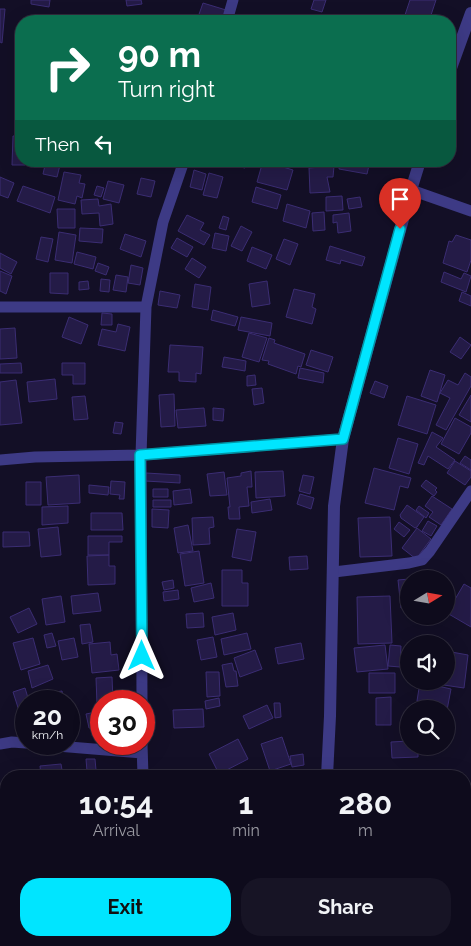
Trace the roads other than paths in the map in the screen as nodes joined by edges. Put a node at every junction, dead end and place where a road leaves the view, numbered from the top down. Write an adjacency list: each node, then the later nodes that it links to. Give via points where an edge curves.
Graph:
1 (233, 0): 3 (street)
2 (471, 14): 4 (street)
3 (229, 15)
4 (456, 55)
5 (182, 167): 10 (street, via 163,222)
6 (418, 167): 7 (street)
7 (411, 190): 8 (street); 11 (street)
8 (471, 211)
9 (0, 307): 10 (street)
10 (146, 307): 12 (street)
11 (343, 439): 12 (street); 15 (street, via 334,506)
12 (140, 455): 13 (street); 16 (street)
13 (0, 460)
14 (471, 491): 15 (street, via 422,560)
15 (334, 572): 21 (street)
16 (142, 690)
17 (15, 742): 18 (street)
18 (0, 744)
19 (142, 755): 20 (street)
20 (143, 770)
21 (327, 770)

